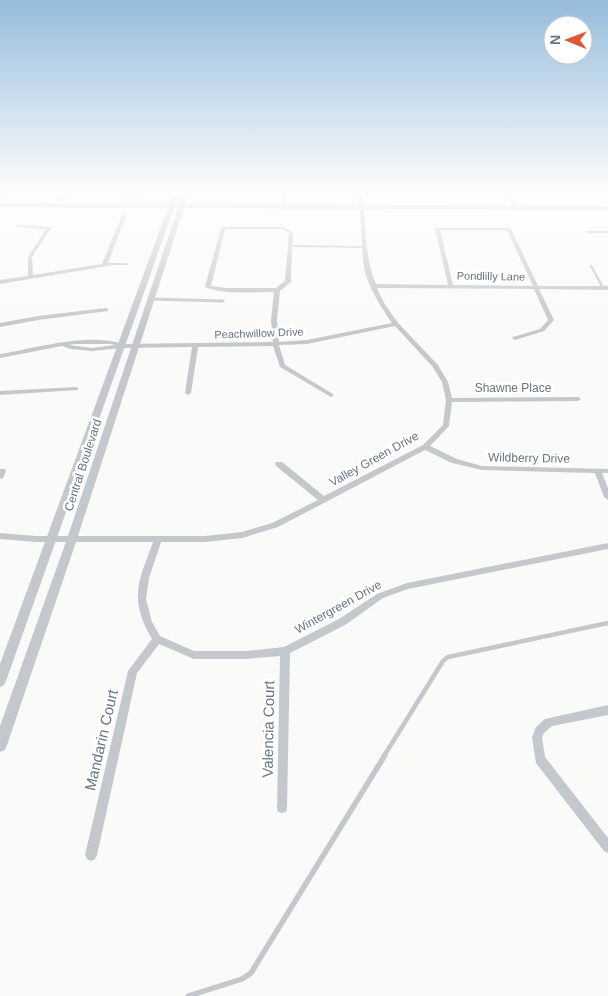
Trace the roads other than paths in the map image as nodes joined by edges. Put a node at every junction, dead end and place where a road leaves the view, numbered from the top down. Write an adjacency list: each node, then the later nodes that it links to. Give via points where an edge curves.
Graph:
1 (43, 236): 15 (street, via 30,257)
2 (116, 236): 13 (street)
3 (164, 236): 29 (street, Central Boulevard)
4 (168, 236): 22 (street, Central Boulevard)
5 (220, 236): 21 (street, via 208,287)
6 (291, 236): 10 (street)
7 (363, 236): 11 (street, Valley Green Drive)
8 (439, 236): 18 (street)
9 (512, 236): 19 (street)
10 (290, 246): 11 (street); 21 (street, via 288,282)
11 (364, 247): 17 (street, Valley Green Drive)
12 (126, 264): 13 (street)
13 (104, 266): 15 (street)
14 (592, 266): 20 (lane)
15 (31, 277): 16 (street)
16 (0, 282)
17 (373, 286): 18 (street, Pondlilly Lane); 25 (street, Valley Green Drive)
18 (451, 286): 19 (street, Pondlilly Lane)
19 (535, 287): 20 (street, Pondlilly Lane); 27 (street, via 551,320 542,330)
20 (606, 288)
21 (277, 290): 28 (street)
22 (150, 300): 23 (lane); 30 (street, Central Boulevard)
23 (223, 300)
24 (106, 310): 26 (street)
25 (396, 324): 28 (street, Peachwillow Drive, via 307,342); 38 (street, Valley Green Drive, via 435,365 445,382)
26 (0, 325)
27 (515, 338)
28 (274, 344): 31 (street, Peachwillow Drive); 36 (street, via 282,366)
29 (122, 346): 30 (street, Peachwillow Drive); 32 (street, Peachwillow Drive, via 108,349 64,346); 47 (street, Central Boulevard)
30 (135, 346): 31 (street, Peachwillow Drive); 48 (street, Central Boulevard)
31 (195, 346): 35 (street)
32 (0, 356)
33 (76, 389): 34 (street)
34 (0, 393)
35 (188, 393)
36 (331, 395)
37 (578, 399): 38 (street, Shawne Place)
38 (449, 400): 39 (street, Valley Green Drive, via 446,426)
39 (424, 446): 41 (street, Wildberry Drive, via 455,461 482,468); 44 (street, Valley Green Drive)
40 (279, 464): 44 (street)
41 (597, 470): 42 (street, Wildberry Drive); 43 (street)
42 (608, 471)
43 (608, 497)
44 (323, 500): 46 (street, Valley Green Drive, via 274,525 242,535 205,540)
45 (0, 536): 47 (street, Valley Green Drive)
46 (158, 538): 48 (street, Valley Green Drive); 51 (street, via 142,599 148,623)
47 (53, 539): 48 (street, Valley Green Drive); 53 (street, Central Boulevard)
48 (72, 539): 55 (street, Central Boulevard)
49 (608, 546): 52 (street, Wintergreen Drive, via 407,586 380,596 342,622)
50 (608, 624): 60 (lane, via 448,657 251,973 242,979)
51 (157, 639): 52 (street, Wintergreen Drive, via 194,655); 59 (street, Mandarin Court, via 133,671)
52 (285, 651): 57 (street, Valencia Court)
53 (0, 681)
54 (608, 710): 58 (street, via 549,722 537,737 540,759)
55 (2, 735): 56 (street, Central Boulevard)
56 (0, 745)
57 (282, 808)
58 (608, 847)
59 (91, 855)
60 (188, 996)

